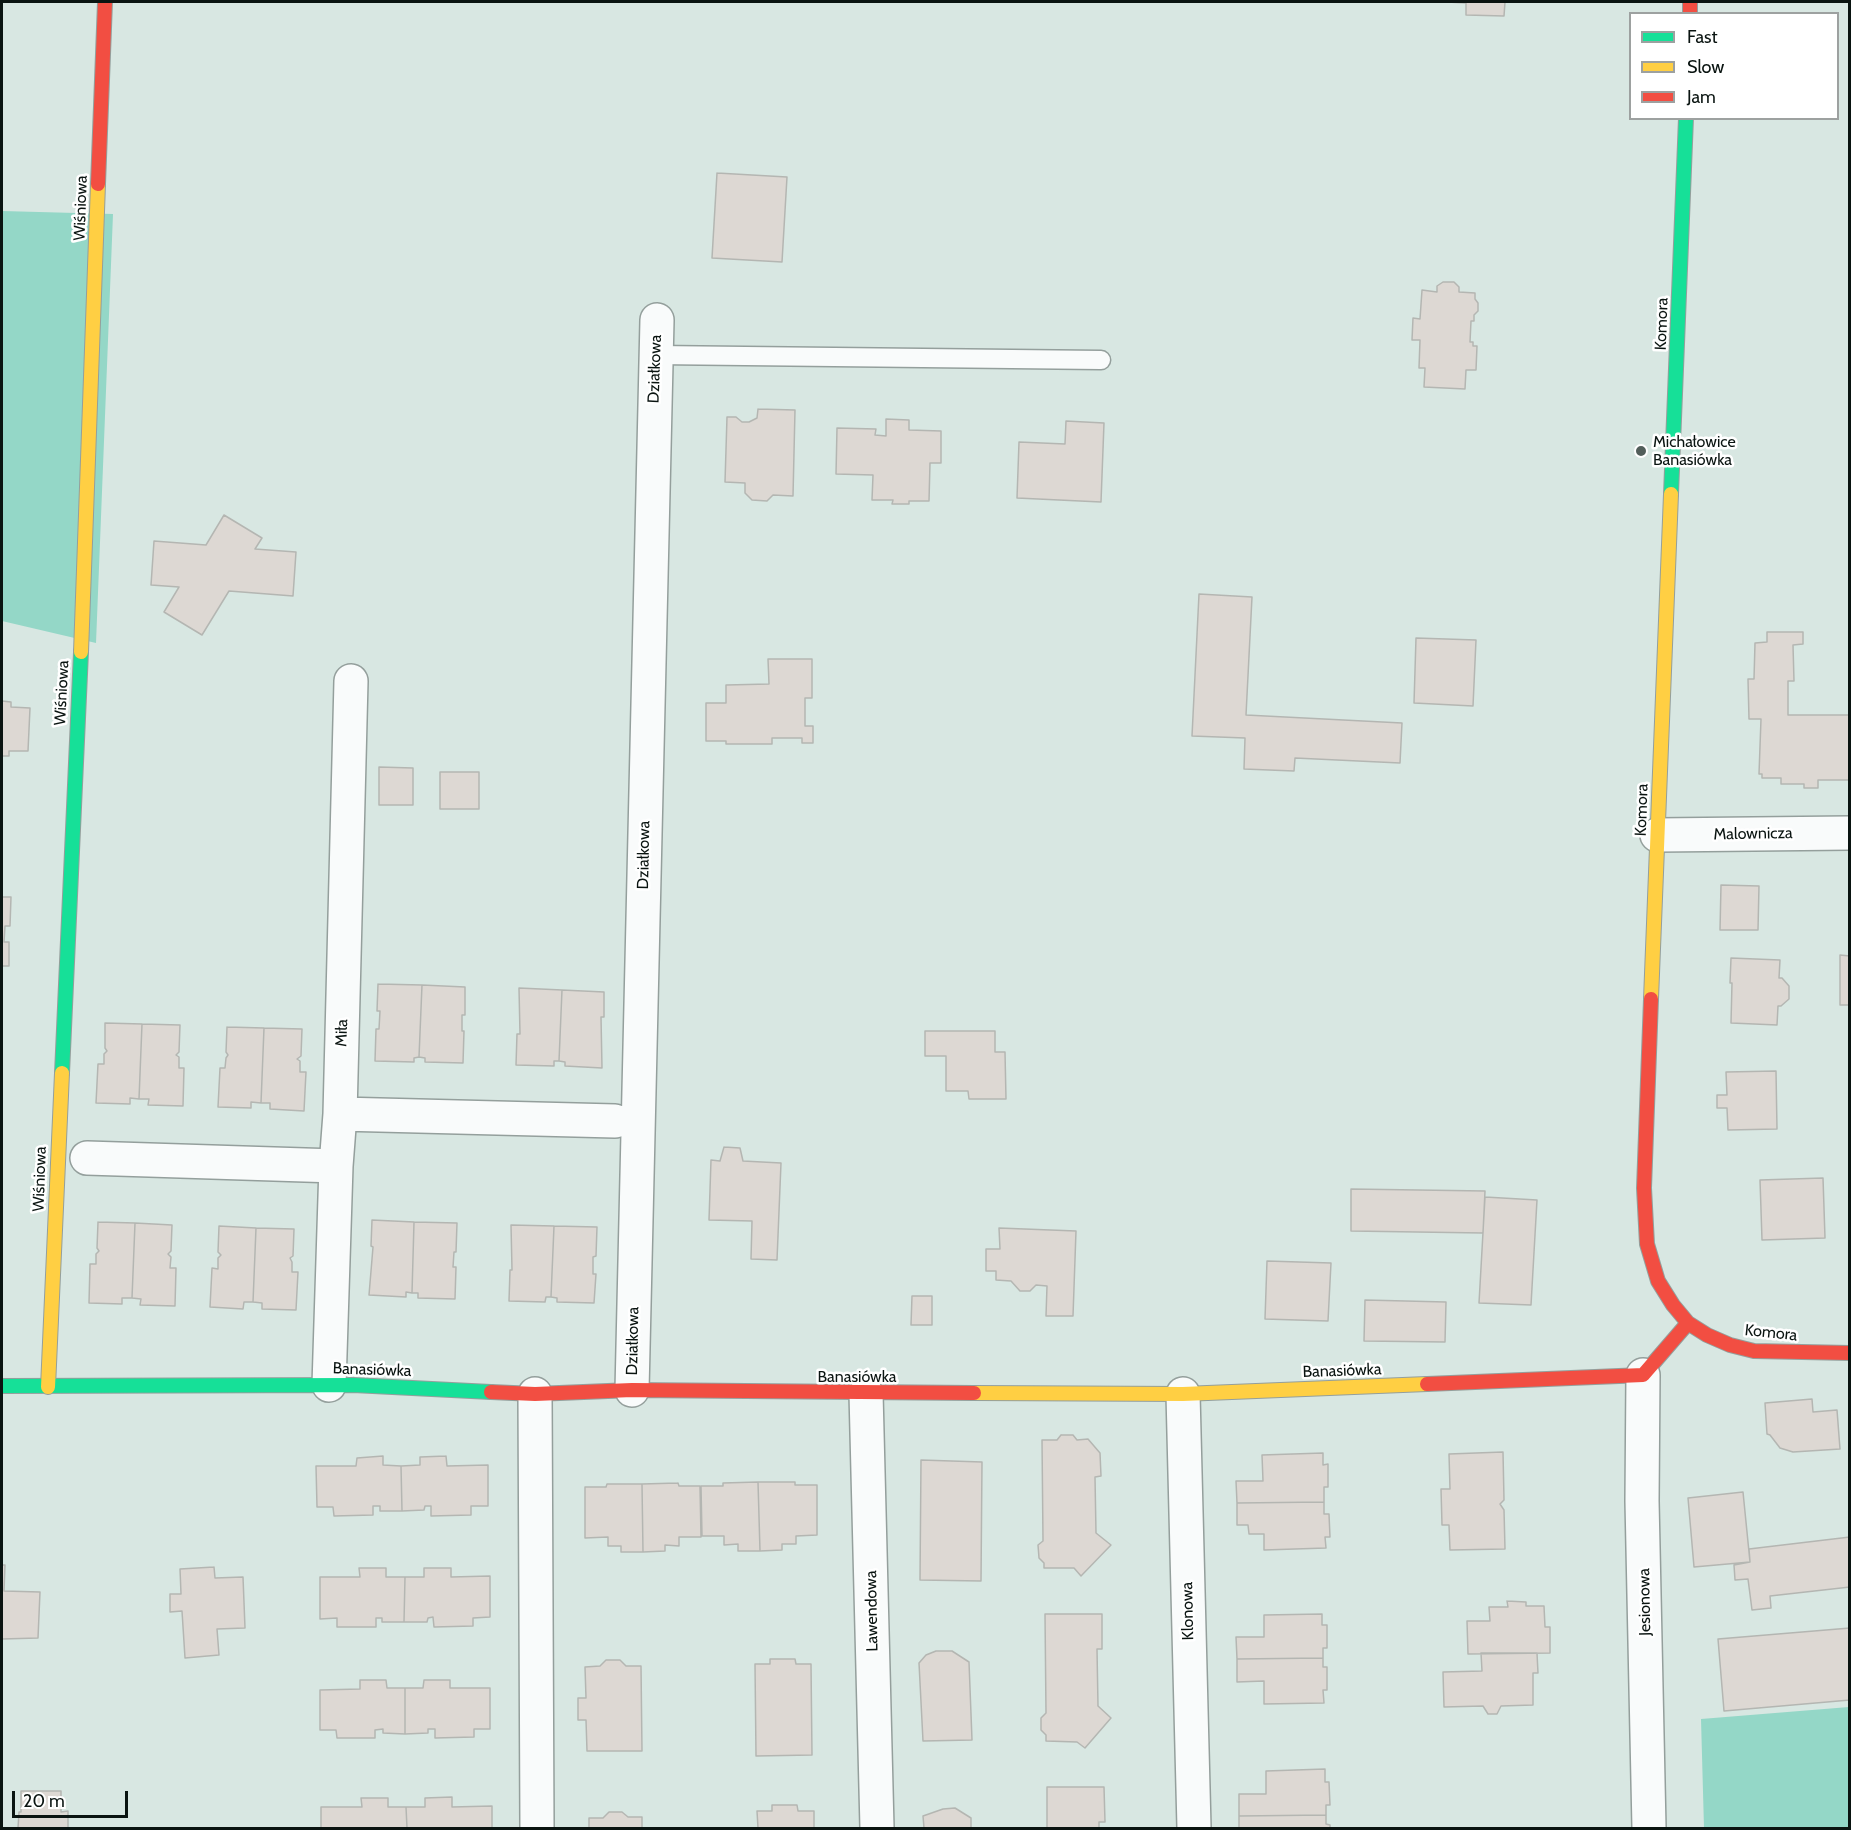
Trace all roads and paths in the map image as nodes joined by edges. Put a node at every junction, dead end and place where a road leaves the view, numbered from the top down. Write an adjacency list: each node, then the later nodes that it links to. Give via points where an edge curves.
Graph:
1 (105, 2): 18 (street, Wiśniowa)
2 (1686, 120): 8 (street, Komora)
3 (657, 320): 4 (street, Działkowa)
4 (656, 355): 5 (lane); 19 (street, Działkowa)
5 (1101, 360)
6 (351, 681): 9 (street, Miła)
7 (1850, 833): 8 (street, Malownicza)
8 (1657, 835): 13 (street, Komora, via 1644,1188 1647,1244 1658,1281)
9 (340, 1114): 10 (street); 12 (street, Miła)
10 (615, 1121)
11 (87, 1158): 12 (street)
12 (336, 1166): 16 (street, Miła)
13 (1688, 1323): 14 (street, Komora, via 1730,1345 1754,1351); 15 (street)
14 (1850, 1353)
15 (1643, 1375): 22 (street, Banasiówka); 26 (street, Jesionowa)
16 (329, 1385): 18 (street, Banasiówka); 21 (street, Banasiówka)
17 (2, 1386): 18 (street, Banasiówka)
18 (48, 1387)
19 (632, 1390): 20 (street, Banasiówka); 21 (street, Banasiówka)
20 (866, 1393): 22 (street, Banasiówka); 24 (street, Lawendowa)
21 (535, 1394): 23 (street)
22 (1183, 1394): 25 (street, Klonowa)
23 (537, 1828)
24 (877, 1828)
25 (1194, 1828)
26 (1649, 1828)

